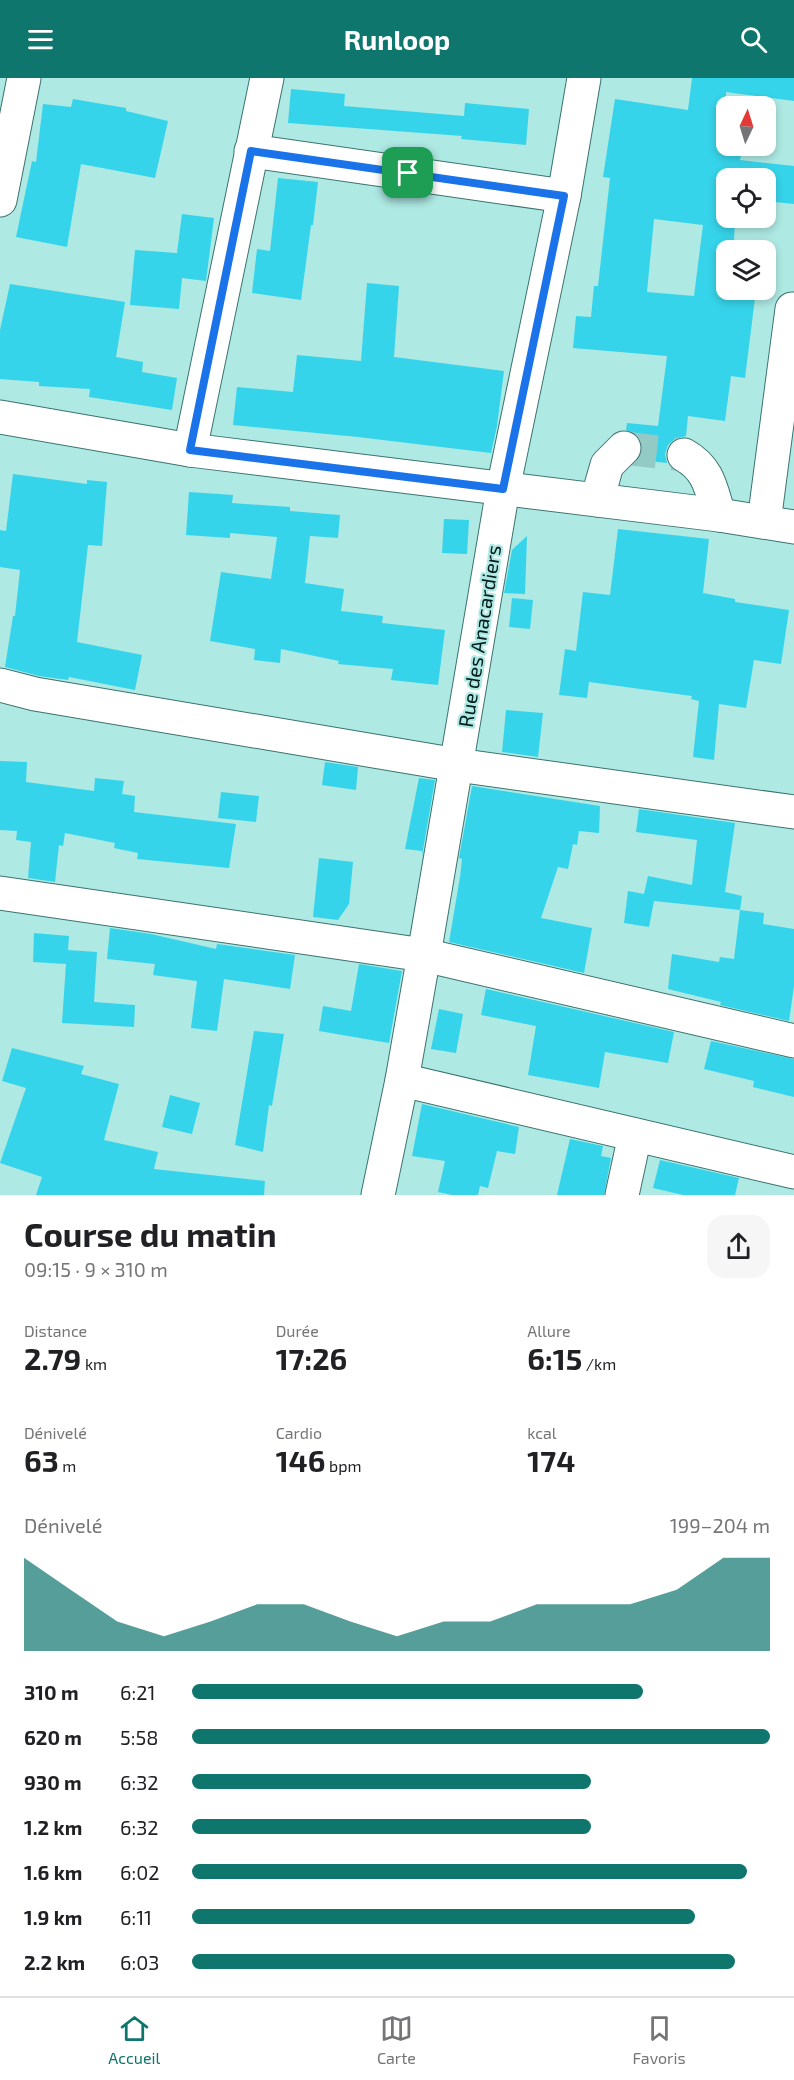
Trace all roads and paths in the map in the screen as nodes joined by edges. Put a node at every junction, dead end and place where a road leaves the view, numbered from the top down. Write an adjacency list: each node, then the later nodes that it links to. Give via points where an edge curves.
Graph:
1 (24, 78): 6 (street)
2 (267, 78): 4 (street)
3 (584, 78): 5 (street, Rue des Anacardiers)
4 (251, 151): 5 (street); 10 (street)
5 (564, 196): 12 (street, Rue des Anacardiers)
6 (0, 200)
7 (792, 309): 15 (street)
8 (0, 417): 10 (street)
9 (624, 448): 13 (street, via 607,465)
10 (190, 450): 12 (street)
11 (684, 454): 14 (street, via 706,474)
12 (503, 489): 13 (street); 17 (street, Rue des Anacardiers)
13 (597, 500): 14 (street)
14 (718, 515): 15 (street)
15 (779, 524)
16 (0, 685): 17 (street)
17 (457, 765): 18 (street); 20 (street, Rue des Anacardiers)
18 (794, 812)
19 (0, 893): 20 (street)
20 (424, 955): 21 (street); 22 (street, Rue des Anacardiers)
21 (794, 1041)
22 (402, 1080): 23 (street); 25 (street, Rue des Anacardiers)
23 (635, 1135): 24 (street); 26 (street)
24 (794, 1172)
25 (378, 1195)
26 (622, 1195)

